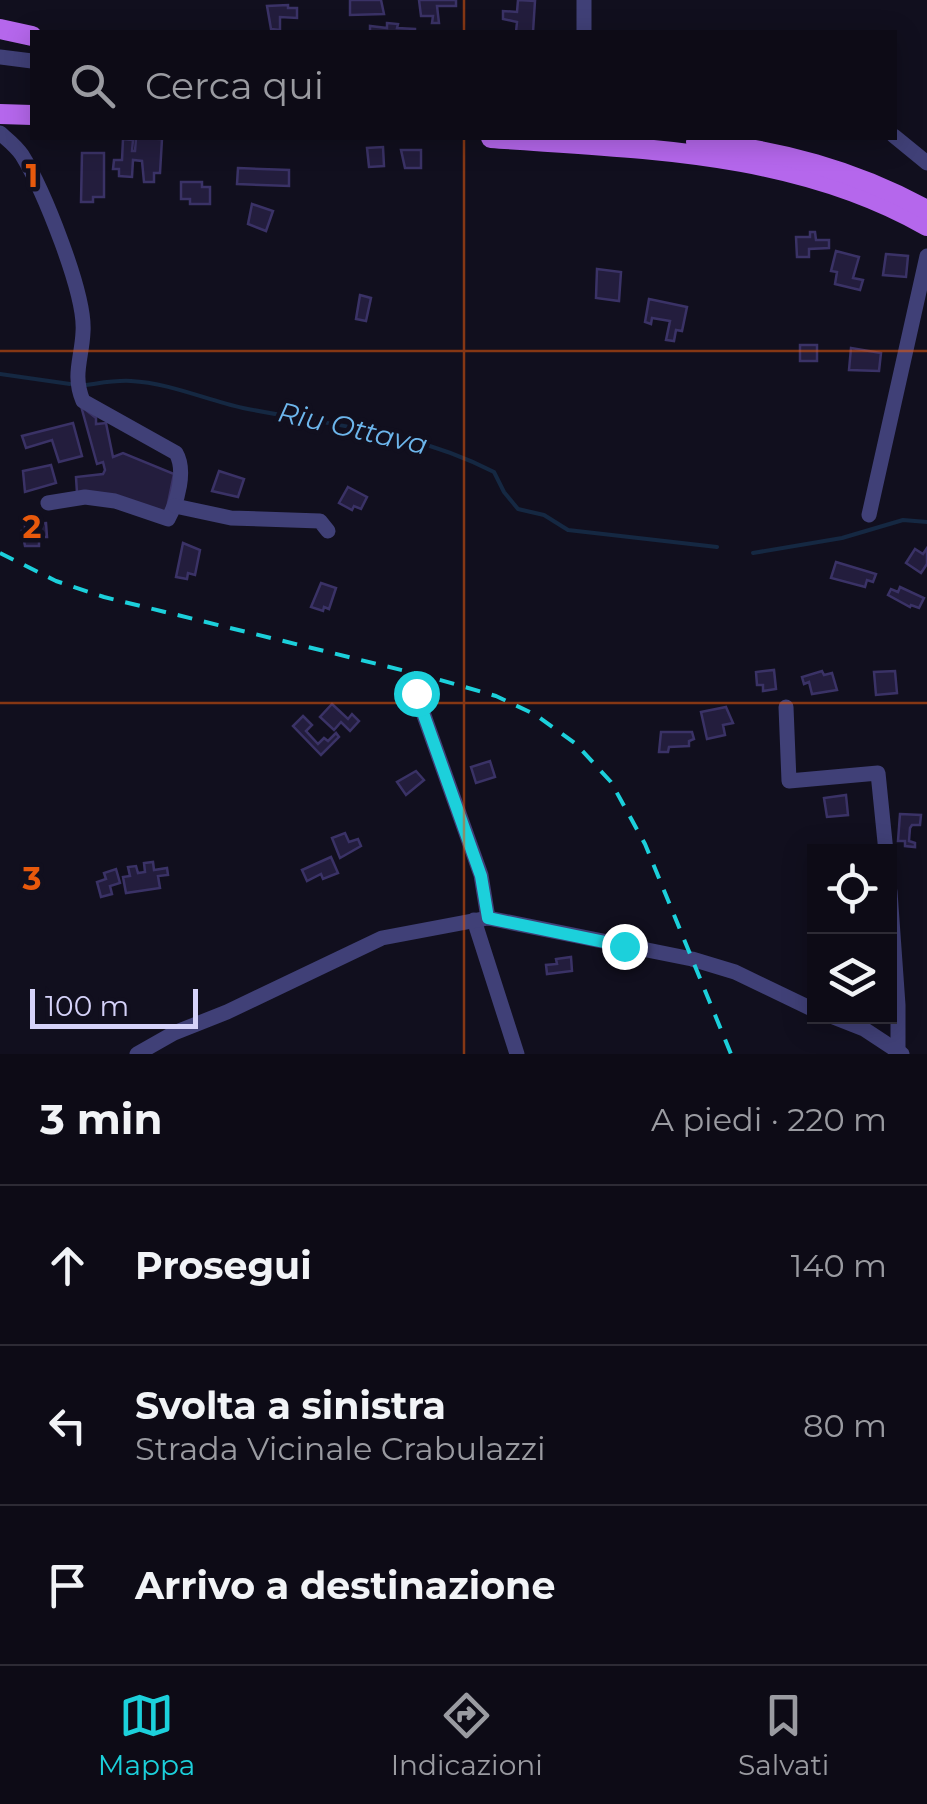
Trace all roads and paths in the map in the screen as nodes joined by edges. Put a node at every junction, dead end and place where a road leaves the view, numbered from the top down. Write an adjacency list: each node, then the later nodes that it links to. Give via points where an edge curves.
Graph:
1 (584, 0): 3 (street)
2 (0, 28): 4 (main road)
3 (584, 30)
4 (30, 36)
5 (0, 57): 6 (street)
6 (30, 61)
7 (0, 114): 8 (main road)
8 (30, 115)
9 (0, 133): 18 (street, via 24,158 70,266 84,330 76,371 83,401 176,453 182,462)
10 (897, 138): 13 (street)
11 (513, 140): 15 (main road, via 754,162 848,189)
12 (676, 140): 14 (main road, via 800,158)
13 (927, 162)
14 (927, 210)
15 (927, 226)
16 (927, 256): 19 (street)
17 (48, 503): 18 (street, via 115,501 164,520)
18 (176, 506): 20 (street, via 231,518 320,521)
19 (869, 515)
20 (328, 531)
21 (416, 693): 24 (street, via 481,876)
22 (786, 707): 23 (street, via 789,781 878,773)
23 (885, 844)
24 (481, 919): 26 (street, via 706,964); 29 (street, via 382,938); 30 (street)
25 (893, 934): 28 (street)
26 (807, 1007)
27 (850, 1024): 28 (street)
28 (896, 1052)
29 (137, 1054)
30 (516, 1054)

